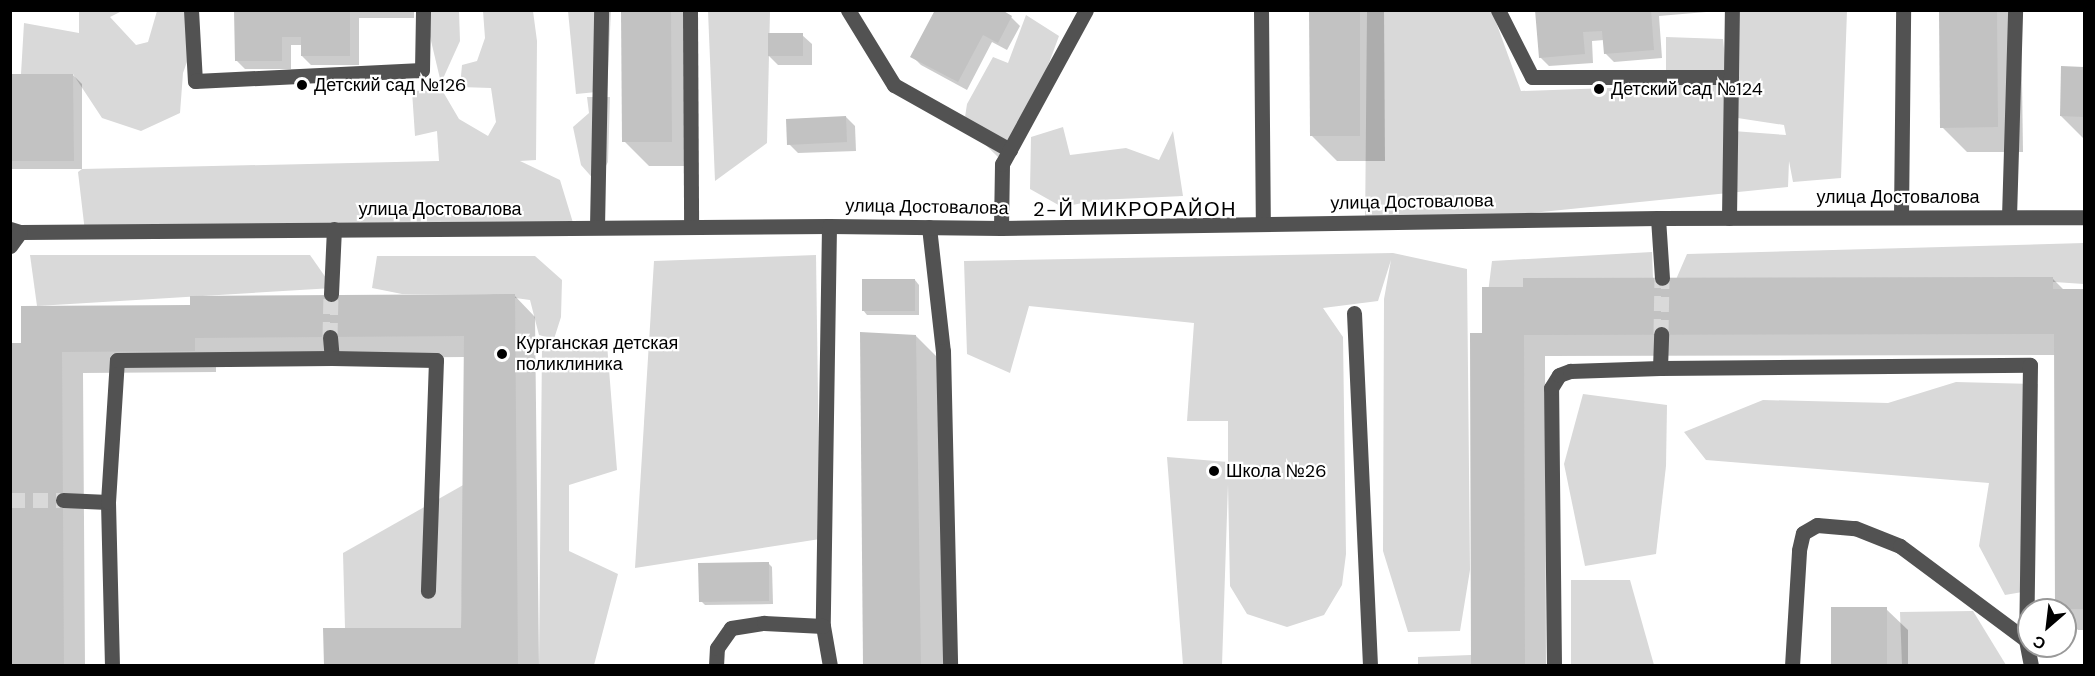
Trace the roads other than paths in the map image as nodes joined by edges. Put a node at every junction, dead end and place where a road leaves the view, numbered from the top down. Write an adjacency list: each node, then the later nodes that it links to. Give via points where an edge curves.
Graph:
1 (191, 10): 2 (street, via 195,81 422,70)
2 (423, 10)
3 (601, 10): 22 (street)
4 (690, 10): 23 (street)
5 (848, 10): 13 (street, via 894,85)
6 (1086, 10): 13 (street)
7 (1261, 10): 19 (street)
8 (1498, 10): 12 (street, via 1532,77)
9 (1732, 10): 12 (street)
10 (1903, 10): 14 (street)
11 (2015, 10): 15 (street)
12 (1731, 77): 18 (street)
13 (1010, 150): 24 (street, via 1002,164)
14 (1901, 216): 15 (street, улица Достовалова); 18 (street, улица Достовалова)
15 (2009, 217): 16 (street, улица Достовалова)
16 (2085, 217)
17 (1658, 218): 18 (street, улица Достовалова); 19 (street, улица Достовалова); 28 (street)
18 (1729, 218)
19 (1263, 224): 24 (street, улица Достовалова)
20 (829, 226): 21 (street, улица Достовалова); 23 (street, улица Достовалова); 39 (street)
21 (929, 226): 24 (street, улица Достовалова); 44 (street, via 943,351)
22 (597, 227): 23 (street, улица Достовалова); 25 (street, улица Достовалова)
23 (691, 227)
24 (1000, 228)
25 (334, 229): 26 (street, улица Достовалова); 29 (street)
26 (15, 230): 27 (street)
27 (10, 246)
28 (1662, 278)
29 (331, 294)
30 (1354, 313): 45 (street)
31 (1661, 334): 34 (street)
32 (330, 337): 33 (street)
33 (332, 358): 36 (street, via 117,360); 37 (street, via 436,360)
34 (1660, 368): 38 (street, via 2030,365); 46 (street, via 1570,371 1560,375 1551,388)
35 (63, 500): 36 (street)
36 (108, 502): 41 (street)
37 (428, 591)
38 (2027, 598)
39 (823, 626): 42 (street, via 764,623 731,628 717,648); 43 (street)
40 (2017, 633): 47 (street, via 1900,546 1855,528 1817,525 1803,533 1799,550)
41 (111, 666)
42 (717, 666)
43 (830, 666)
44 (950, 666)
45 (1370, 666)
46 (1554, 666)
47 (1792, 666)

